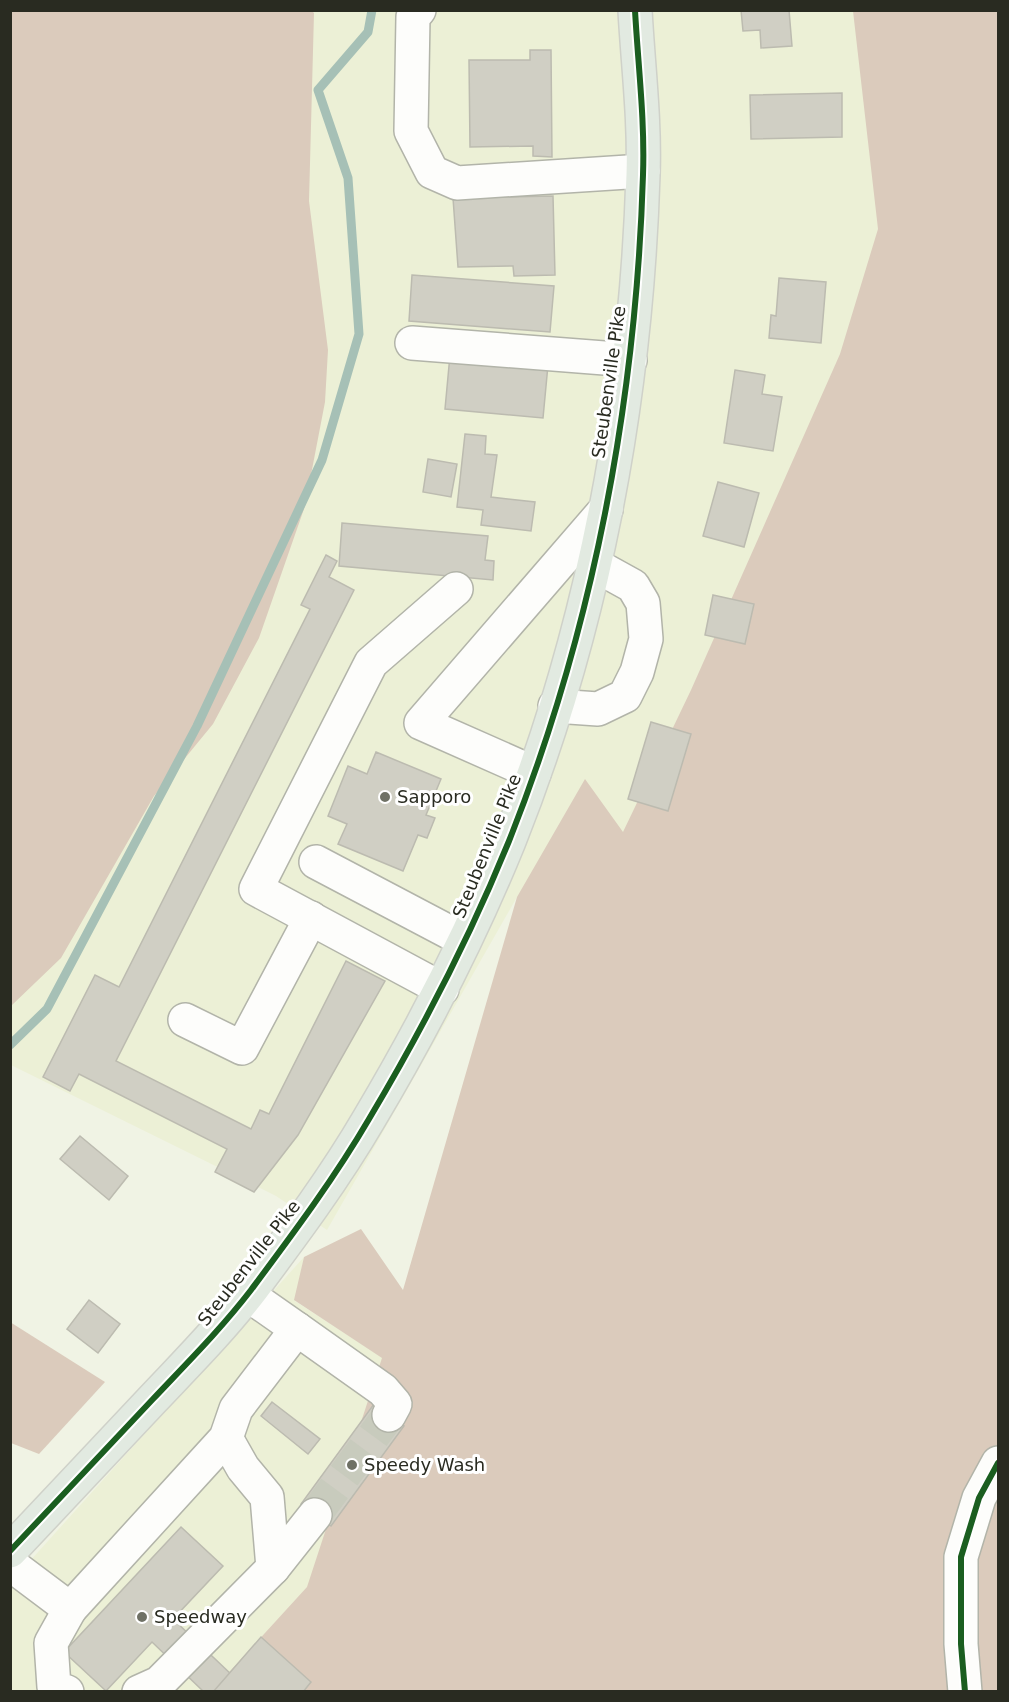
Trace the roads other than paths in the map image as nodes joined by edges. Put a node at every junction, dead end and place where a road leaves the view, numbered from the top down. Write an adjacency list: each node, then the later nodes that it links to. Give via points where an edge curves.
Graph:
1 (419, 10): 3 (street, via 413,17 411,131 432,172 457,183)
2 (635, 10): 3 (main road, Steubenville Pike)
3 (643, 171): 5 (main road, Steubenville Pike)
4 (412, 343): 5 (street)
5 (630, 360): 6 (main road, Steubenville Pike)
6 (606, 509): 7 (main road, Steubenville Pike); 10 (street, via 421,723)
7 (595, 565): 9 (main road, Steubenville Pike); 9 (street, via 633,586 643,603 646,639 637,672 625,696 598,710)
8 (456, 589): 12 (street, via 371,663 256,889)
9 (555, 706): 10 (main road, Steubenville Pike)
10 (534, 773): 13 (main road, Steubenville Pike)
11 (316, 862): 13 (street)
12 (311, 918): 14 (street); 15 (street, via 242,1048)
13 (464, 940): 14 (main road, Steubenville Pike)
14 (442, 989): 16 (main road, Steubenville Pike, via 368,1122)
15 (185, 1020)
16 (248, 1294): 17 (street); 22 (main road, Steubenville Pike)
17 (297, 1329): 18 (street, via 383,1390 395,1404); 19 (street, via 236,1409)
18 (389, 1415)
19 (226, 1438): 24 (street, via 243,1468 267,1497); 25 (street)
20 (999, 1463): 28 (street, via 979,1498 962,1557)
21 (315, 1515): 24 (street)
22 (10, 1551)
23 (10, 1564): 25 (street)
24 (273, 1568): 27 (street, via 159,1683)
25 (70, 1609): 26 (street, via 51,1643 54,1687)
26 (67, 1692)
27 (139, 1692)
28 (965, 1692)

